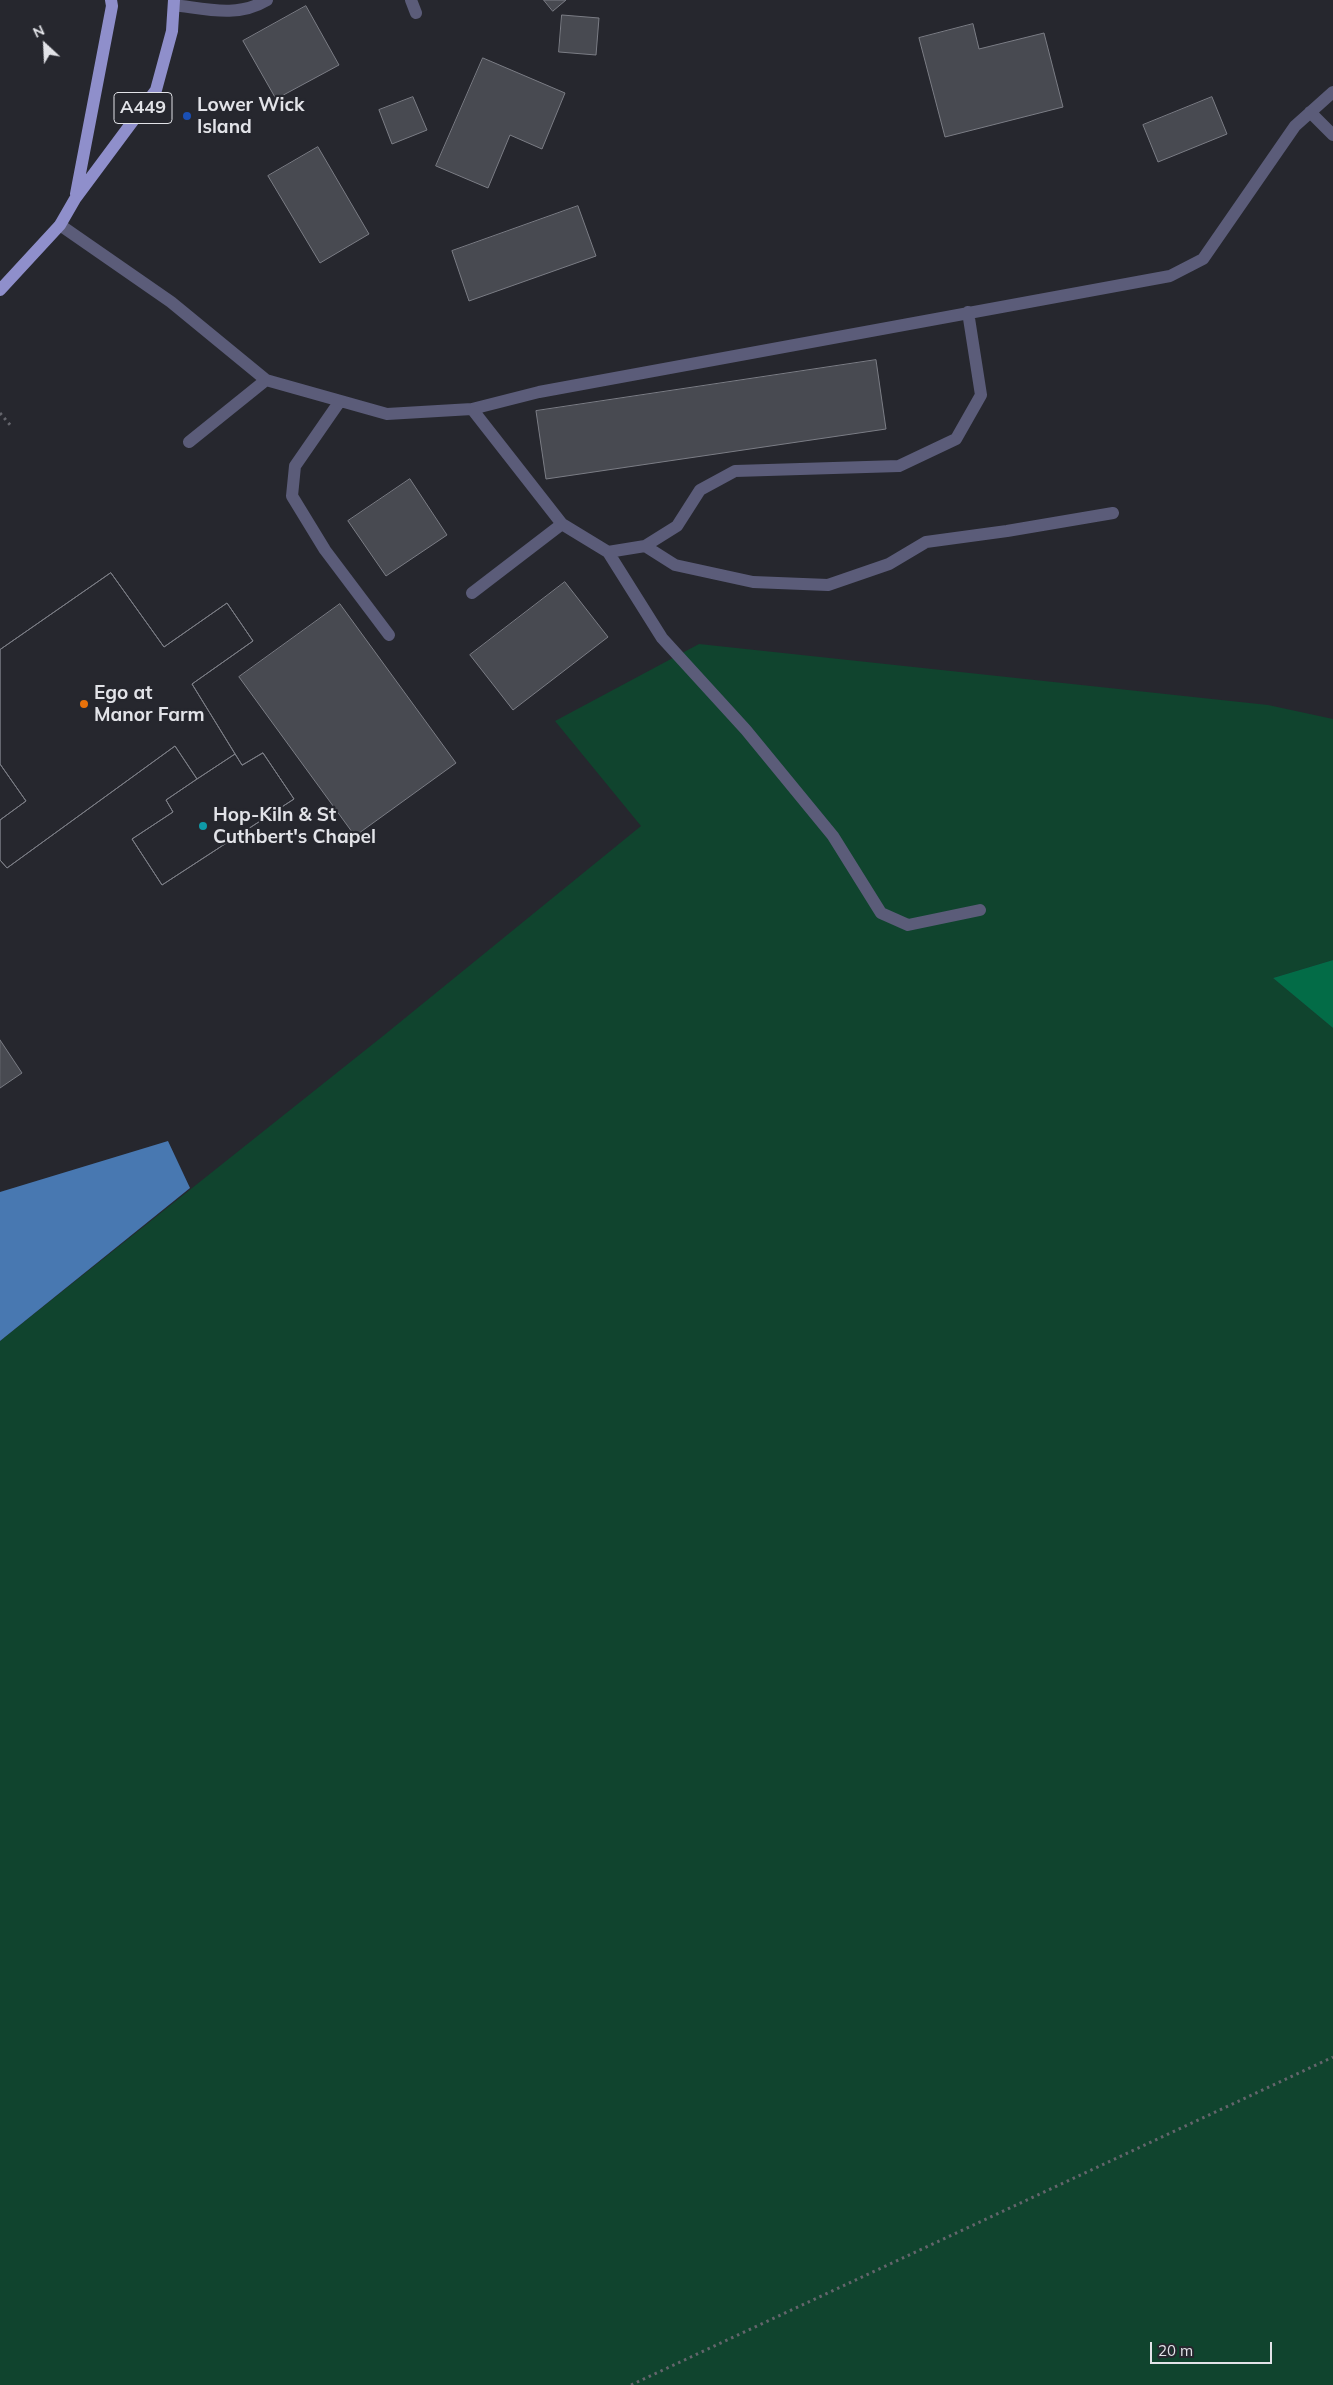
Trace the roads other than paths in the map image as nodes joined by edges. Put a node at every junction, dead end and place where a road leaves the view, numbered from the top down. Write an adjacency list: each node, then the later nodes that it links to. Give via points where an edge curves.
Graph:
1 (111, 0): 9 (main road, A449)
2 (267, 0): 4 (lane, via 253,8 231,12)
3 (411, 0): 5 (lane)
4 (174, 3): 9 (main road, A449, via 172,31 156,90)
5 (416, 13)
6 (1333, 92): 7 (lane)
7 (1310, 112): 8 (lane); 12 (lane, via 1295,126 1203,260 1170,276)
8 (1333, 135)
9 (75, 199): 10 (main road, A449)
10 (60, 225): 11 (main road, A449); 13 (lane, via 171,302)
11 (0, 290)
12 (968, 312): 15 (lane, via 539,392); 19 (lane, via 981,395 956,439 899,466 735,471 700,490 677,526)
13 (266, 380): 14 (lane); 16 (lane)
14 (340, 401): 15 (lane, via 387,414); 22 (lane, via 295,466 292,496 325,550)
15 (472, 408): 18 (lane)
16 (189, 442)
17 (1113, 513): 19 (lane, via 926,542 889,564 828,585 753,582 675,565)
18 (562, 524): 20 (lane); 21 (lane)
19 (645, 546): 20 (lane)
20 (608, 552): 23 (lane, via 662,638 746,730 833,836 881,914 908,925)
21 (472, 593)
22 (389, 635)
23 (980, 910)

